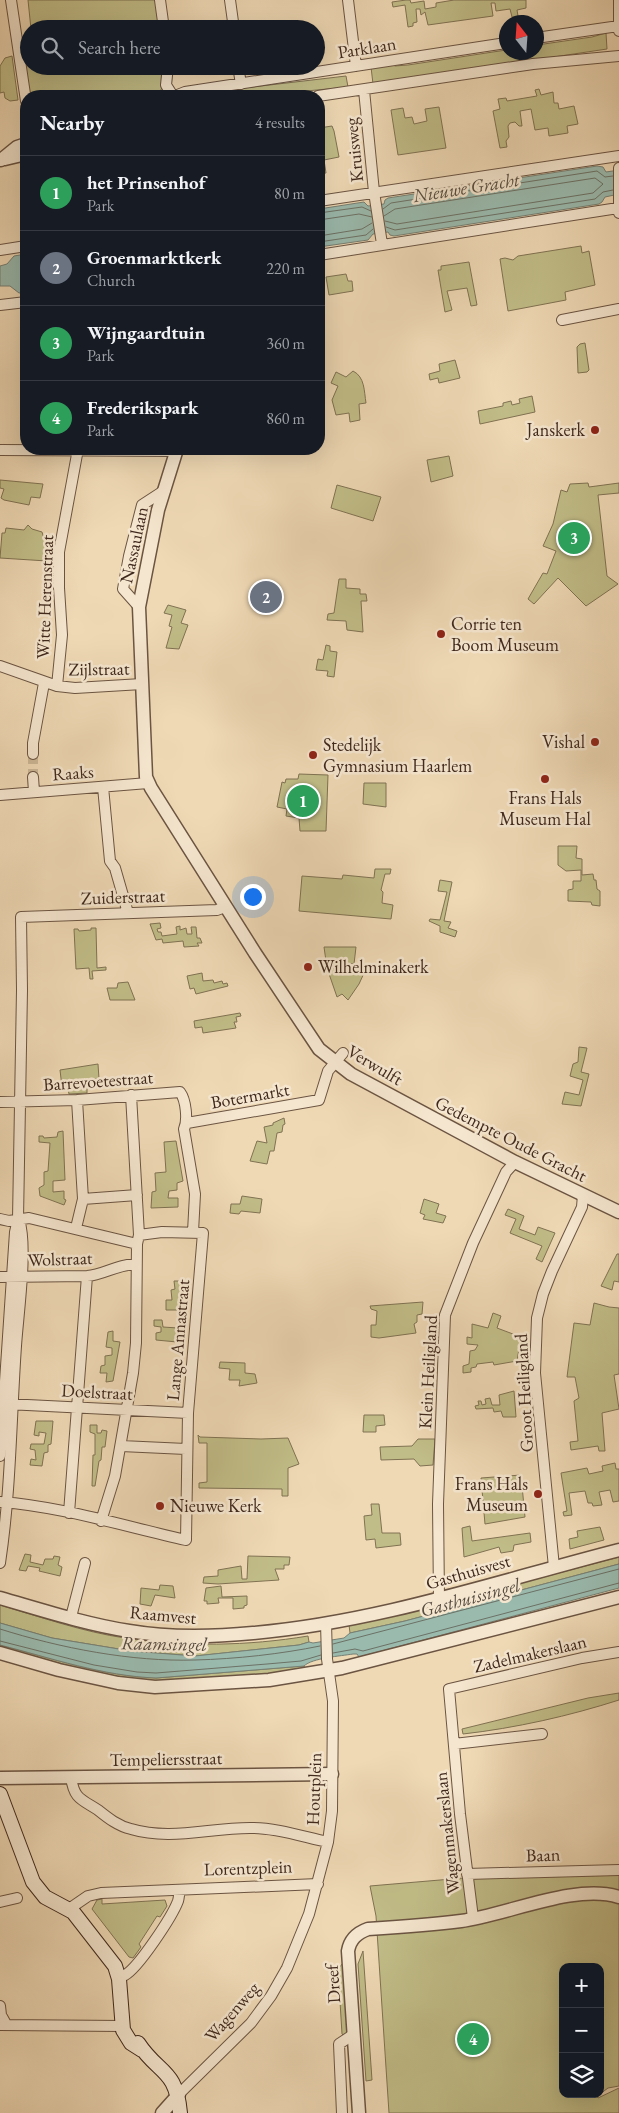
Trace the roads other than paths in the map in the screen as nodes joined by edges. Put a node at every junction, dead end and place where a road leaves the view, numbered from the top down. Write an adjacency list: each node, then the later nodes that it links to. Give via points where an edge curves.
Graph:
1 (11, 0): 13 (street)
2 (160, 0): 6 (street)
3 (230, 0): 7 (street)
4 (348, 0): 14 (street)
5 (619, 0): 8 (street)
6 (163, 20)
7 (233, 20)
8 (619, 26): 9 (street); 10 (street)
9 (619, 31)
10 (544, 37)
11 (499, 44): 14 (street, Parklaan)
12 (619, 56): 24 (street, via 532,64)
13 (20, 61)
14 (356, 66): 15 (street, Parklaan)
15 (325, 71)
16 (22, 75): 21 (street)
17 (167, 75): 22 (street, via 166,85)
18 (239, 75): 20 (street)
19 (298, 75): 20 (street, Parklaan)
20 (240, 84): 23 (street, Parklaan)
21 (24, 90)
22 (170, 90)
23 (199, 90)
24 (364, 90): 25 (street); 31 (street, Kruisweg)
25 (325, 95)
26 (20, 146): 29 (street)
27 (20, 155): 29 (street)
28 (619, 156): 31 (street)
29 (1, 160)
30 (619, 169): 32 (street)
31 (374, 192): 33 (street); 36 (street, Kruisweg)
32 (618, 194): 34 (street)
33 (325, 200)
34 (618, 208): 35 (street); 36 (street)
35 (619, 214)
36 (382, 244): 39 (street)
37 (20, 247): 38 (street)
38 (0, 250)
39 (325, 254)
40 (20, 303): 41 (street)
41 (0, 306)
42 (619, 309): 43 (street)
43 (562, 320)
44 (0, 450): 45 (street)
45 (20, 450)
46 (77, 455): 53 (street, Witte Herenstraat, via 59,552 62,635)
47 (174, 455): 48 (street, Nassaulaan)
48 (164, 490): 49 (street, Nassaulaan); 49 (street, Nassaulaan, via 142,505 129,556 123,589)
49 (139, 607): 52 (street, Nassaulaan)
50 (0, 666): 51 (street, Zijlstraat)
51 (44, 683): 53 (street, Zijlstraat); 54 (street)
52 (142, 684): 53 (street, Zijlstraat); 56 (street)
53 (57, 686)
54 (33, 754)
55 (33, 777): 58 (street)
56 (148, 783): 57 (street, Raaks); 60 (street)
57 (103, 787): 58 (street, Raaks); 61 (street, via 110,861)
58 (34, 792): 59 (street, Raaks)
59 (0, 795)
60 (226, 907): 61 (street, Zuiderstraat); 62 (street, Verwulft, via 319,1049)
61 (128, 913): 67 (street, Zuiderstraat, via 21,918)
62 (339, 1058): 68 (street, Verwulft, via 351,1074); 69 (street, Botermarkt, via 325,1079 319,1100)
63 (180, 1092): 64 (street, Barrevoetestraat); 69 (street, Lange Annastraat)
64 (131, 1095): 65 (street, Barrevoetestraat); 71 (street)
65 (77, 1100): 67 (street, Barrevoetestraat); 73 (street)
66 (0, 1102): 67 (street, Barrevoetestraat)
67 (19, 1102): 76 (street)
68 (415, 1108): 70 (street, Gedempte Oude Gracht)
69 (186, 1118): 78 (street, Lange Annastraat, via 184,1129)
70 (515, 1162): 72 (street, Gedempte Oude Gracht); 100 (street, Klein Heiligland, via 506,1172 472,1244 445,1315)
71 (137, 1195): 73 (street); 79 (street)
72 (583, 1196): 74 (street, Gedempte Oude Gracht); 97 (street, Groot Heiligland, via 582,1207 543,1294 537,1318 536,1372)
73 (83, 1199): 77 (street)
74 (619, 1212)
75 (0, 1219): 76 (street)
76 (18, 1219): 77 (street, via 29,1218); 83 (street, via 22,1234)
77 (76, 1228): 79 (street)
78 (198, 1233): 79 (street, via 162,1232); 87 (street, Lange Annastraat)
79 (138, 1239): 80 (street)
80 (136, 1265): 81 (street, Wolstraat, via 126,1264); 86 (street, via 136,1343)
81 (87, 1276): 83 (street, Wolstraat); 85 (street)
82 (0, 1277): 83 (street, Wolstraat)
83 (17, 1277): 84 (street)
84 (5, 1404): 85 (street, Doelstraat); 90 (street); 91 (street)
85 (78, 1408): 86 (street, Doelstraat); 92 (street)
86 (126, 1410): 87 (street, Doelstraat); 88 (street)
87 (188, 1413): 89 (street, Lange Annastraat)
88 (121, 1446): 89 (street); 93 (street)
89 (186, 1449): 93 (street, Lange Annastraat, via 186,1540)
90 (0, 1456)
91 (4, 1502): 92 (street); 95 (street)
92 (69, 1513): 93 (street)
93 (100, 1520)
94 (619, 1550): 97 (street, Gasthuisvest)
95 (0, 1558)
96 (85, 1562): 101 (street)
97 (554, 1567): 100 (street, Gasthuisvest)
98 (619, 1597): 105 (street)
99 (0, 1598): 101 (street, Raamvest)
100 (438, 1599): 102 (street, Gasthuisvest)
101 (71, 1617): 102 (street, Raamvest, via 128,1631 184,1636 222,1636)
102 (326, 1623): 105 (street, Houtplein)
103 (0, 1652): 105 (street, via 59,1670 118,1683 155,1687 269,1680)
104 (619, 1652): 106 (street, Zadelmakerslaan)
105 (328, 1665): 109 (street, Houtplein, via 333,1701)
106 (449, 1689): 108 (street, Wagenmakerslaan)
107 (542, 1734): 108 (street)
108 (454, 1744): 115 (street, Wagenmakerslaan)
109 (332, 1774): 110 (street, Tempeliersstraat); 113 (street, Houtplein)
110 (71, 1777): 111 (street, Tempeliersstraat); 113 (street, via 77,1796 130,1829 181,1834 252,1828)
111 (0, 1778)
112 (0, 1794): 121 (main road, via 29,1876 36,1887 51,1891)
113 (328, 1842): 116 (street, Houtplein)
114 (619, 1870): 115 (street, Baan)
115 (468, 1874): 122 (street, Wagenmakerslaan)
116 (318, 1884): 117 (street, Lorentzplein); 123 (street, Houtplein)
117 (180, 1890): 121 (street, Lorentzplein, via 95,1893); 124 (street, Lorentzplein, via 178,1901 141,1961)
118 (619, 1897): 122 (street, via 577,1894)
119 (17, 1898): 120 (street)
120 (0, 1902)
121 (71, 1907): 124 (main road, via 79,1908 118,1956); 127 (main road, via 116,1966)
122 (473, 1918): 128 (street, Dreef, via 368,1929 356,1935 348,1951)
123 (308, 1919): 129 (street, Wagenweg, via 271,1996 251,2023)
124 (124, 1975): 127 (main road)
125 (0, 2006): 126 (street)
126 (3, 2024): 127 (street)
127 (125, 2026): 129 (main road, via 142,2050 168,2075)
128 (354, 2034): 132 (street, via 339,2044); 133 (street, Dreef)
129 (179, 2094): 130 (street, Wagenweg); 131 (main road)
130 (162, 2113)
131 (180, 2113)
132 (342, 2113)
133 (359, 2113)

